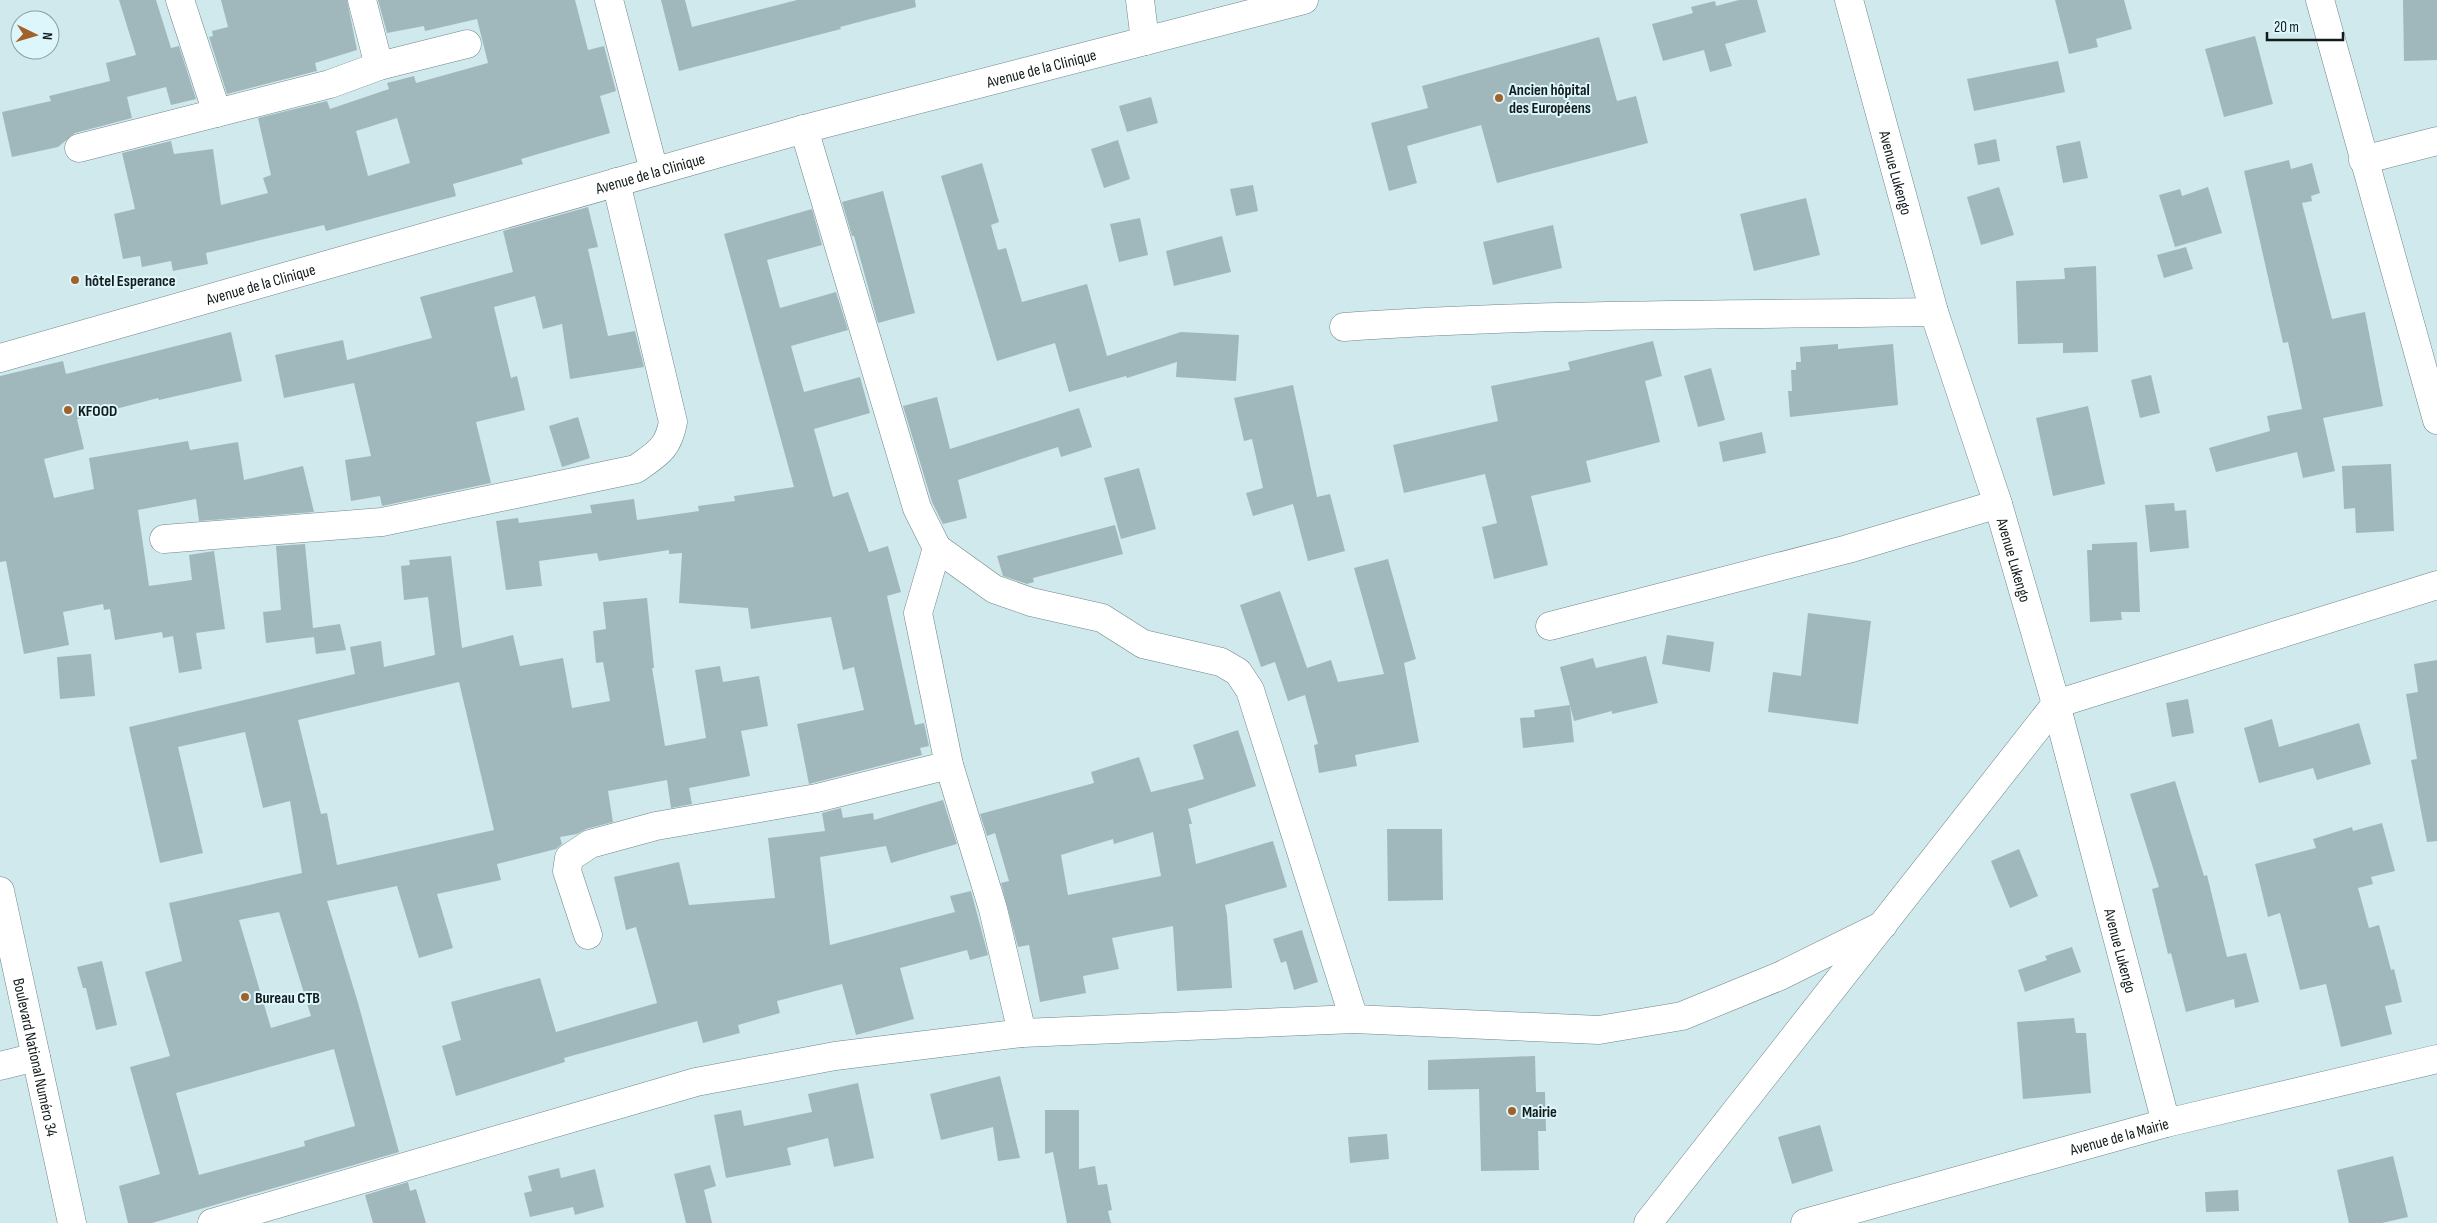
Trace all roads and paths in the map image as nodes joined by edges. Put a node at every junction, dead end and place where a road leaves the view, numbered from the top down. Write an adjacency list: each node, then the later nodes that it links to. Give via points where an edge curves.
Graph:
1 (180, 0): 11 (street)
2 (362, 0): 10 (street)
3 (609, 0): 16 (street)
4 (1140, 0): 8 (street)
5 (1304, 0): 8 (street, Avenue de la Clinique)
6 (1849, 0): 18 (street, Avenue Lukengo)
7 (2320, 0): 15 (street)
8 (1145, 41): 12 (street, Avenue de la Clinique)
9 (467, 44): 10 (street)
10 (379, 66): 11 (street, via 330,84)
11 (217, 113): 14 (street)
12 (804, 129): 16 (street, Avenue de la Clinique); 24 (street, via 916,508)
13 (2437, 141): 15 (street)
14 (79, 148)
15 (2364, 160): 21 (street)
16 (654, 171): 17 (street, Avenue de la Clinique)
17 (616, 182): 20 (street, Avenue de la Clinique); 23 (street, via 673,422 670,438 663,450 636,469 382,522)
18 (1934, 312): 19 (street, via 1593,316); 22 (street, Avenue Lukengo)
19 (1344, 327)
20 (0, 358)
21 (2437, 420)
22 (1998, 504): 26 (street, via 1848,549); 27 (street, Avenue Lukengo)
23 (164, 539)
24 (937, 548): 28 (street, via 918,612); 32 (street, via 994,589 1031,602 1102,618 1143,644 1220,662 1238,672 1250,690)
25 (2437, 585): 27 (street)
26 (1550, 626)
27 (2056, 704): 30 (street); 37 (street, Avenue Lukengo)
28 (949, 765): 31 (street, via 817,798 656,826 590,844 569,858 567,871); 33 (street, via 993,909)
29 (0, 891): 34 (street, Boulevard National Numéro 34)
30 (1884, 925): 32 (street, via 1780,976 1682,1016 1599,1030); 40 (street)
31 (588, 935)
32 (1354, 1019): 33 (street)
33 (1022, 1033): 39 (street, via 835,1056 696,1082)
34 (36, 1057): 36 (street); 38 (street, Boulevard National Numéro 34)
35 (2437, 1059): 37 (street, Avenue de la Mairie)
36 (0, 1066)
37 (2166, 1124): 41 (street, Avenue de la Mairie)
38 (72, 1223)
39 (212, 1223)
40 (1648, 1223)
41 (1806, 1223)

